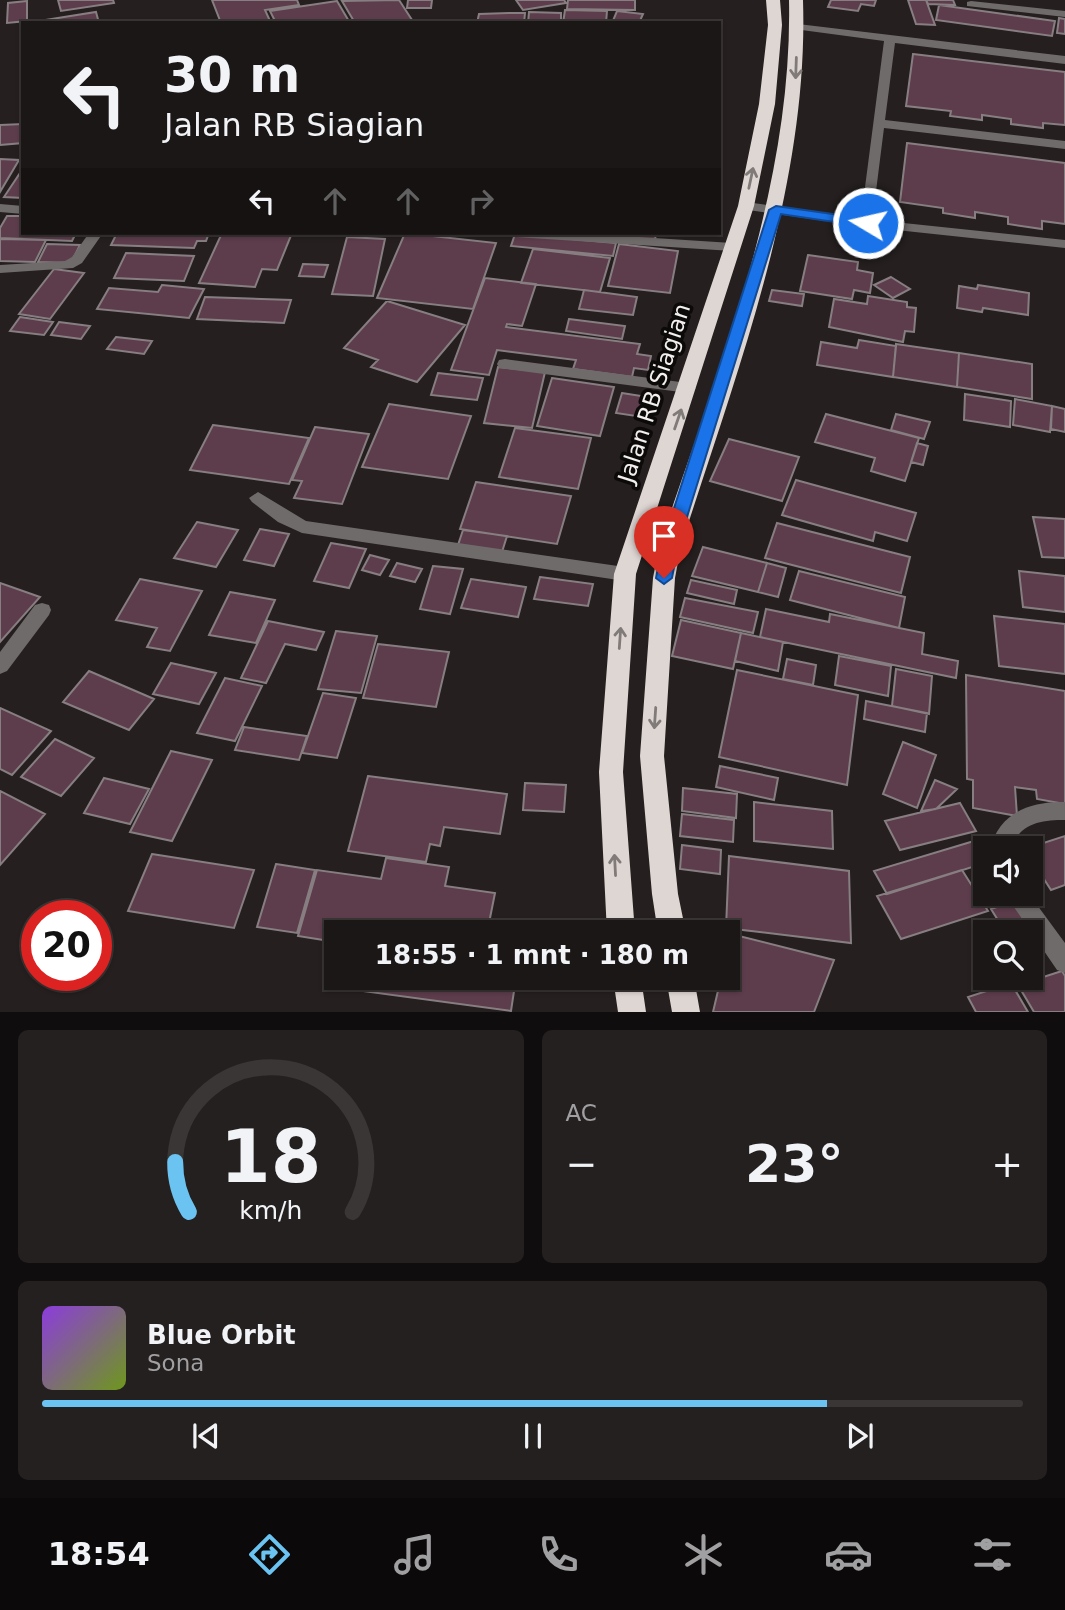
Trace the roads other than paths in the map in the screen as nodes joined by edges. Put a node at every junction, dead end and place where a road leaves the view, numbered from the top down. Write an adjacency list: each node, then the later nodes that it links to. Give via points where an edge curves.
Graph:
1 (773, 0): 11 (highway, Jalan RB Siagian, one-way to 1, via 767,104)
2 (796, 0): 6 (highway)
3 (1002, 3): 4 (street); 5 (street)
4 (971, 4)
5 (1065, 14)
6 (798, 27): 7 (street); 14 (highway, one-way to 14, via 794,111)
7 (890, 38): 8 (street); 9 (street)
8 (1065, 60)
9 (878, 123): 10 (street); 15 (street)
10 (1065, 145)
11 (746, 206): 14 (street); 19 (highway, Jalan RB Siagian)
12 (0, 208): 13 (street)
13 (21, 210)
14 (776, 210): 15 (street); 31 (highway, one-way to 31, via 670,546 664,578 652,756)
15 (868, 223): 18 (street)
16 (95, 235): 20 (street, via 68,265)
17 (546, 235): 19 (street)
18 (1065, 244)
19 (732, 247): 22 (highway, Jalan RB Siagian)
20 (0, 269)
21 (506, 364): 22 (street)
22 (688, 388): 24 (highway, Jalan RB Siagian, one-way to 22)
23 (258, 498): 24 (street, via 302,527)
24 (625, 574): 30 (highway, Jalan RB Siagian, one-way to 24, via 611,772)
25 (41, 610): 26 (street)
26 (0, 666)
27 (1065, 811): 28 (street, via 1047,810 1018,820)
28 (1006, 836)
29 (1025, 906): 32 (street)
30 (620, 920)
31 (670, 920)
32 (1065, 962)
33 (629, 990): 35 (highway)
34 (682, 990): 36 (highway)
35 (632, 1012)
36 (686, 1012)

